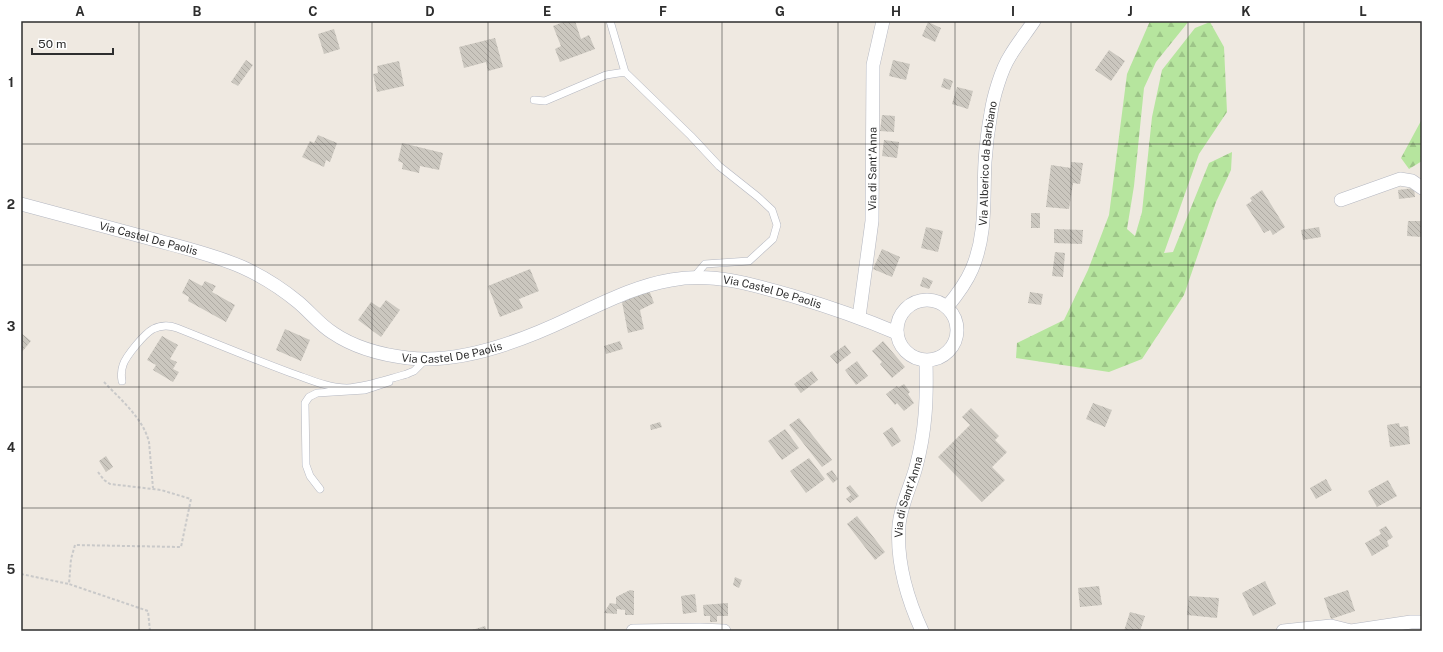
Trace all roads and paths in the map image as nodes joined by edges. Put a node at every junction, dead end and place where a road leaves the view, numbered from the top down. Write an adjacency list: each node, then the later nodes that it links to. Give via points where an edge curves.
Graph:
1 (610, 21): 4 (lane)
2 (883, 21): 11 (street, Via di Sant'Anna, via 873,65 872,221)
3 (1034, 21): 10 (street, Via Alberico da Barbiano, via 1009,57 998,87 991,112 985,162 984,222 977,254 969,276)
4 (625, 72): 5 (lane, via 606,75 545,101); 9 (lane, via 719,166 772,210 777,225 773,239 749,261 705,264)
5 (534, 100)
6 (1422, 188): 7 (street, via 1412,181 1400,179)
7 (1341, 200)
8 (21, 204): 13 (street, Via Castel De Paolis, via 220,258 280,288 326,329 348,341 378,352)
9 (694, 277): 11 (street, Via Castel De Paolis, via 757,286); 13 (street, Via Castel De Paolis, via 636,289 553,326 506,343 455,358)
10 (947, 307): 12 (street, via 934,301 918,301 902,314); 14 (street, via 957,323 956,342 944,356)
11 (859, 317): 12 (street, Via Castel De Paolis)
12 (897, 333): 14 (street, via 899,342 907,352)
13 (426, 359): 15 (lane)
14 (926, 361): 27 (street, Via di Sant'Anna, via 924,432 898,533 904,579)
15 (407, 374): 16 (lane, via 358,386 334,387 167,326 150,331 130,354 121,374); 20 (lane, via 372,389 317,393 307,399 306,465 310,476)
16 (122, 381)
17 (104, 382): 19 (path, via 138,420 148,436)
18 (98, 472): 19 (path, via 110,484)
19 (153, 488): 22 (path, via 191,499 181,547 75,546)
20 (320, 489)
21 (21, 574): 22 (path)
22 (69, 584): 24 (path, via 148,611)
23 (1422, 622): 28 (street, via 1351,631 1328,626)
24 (150, 631)
25 (633, 631): 26 (street)
26 (724, 631)
27 (922, 631)
28 (1283, 631)

